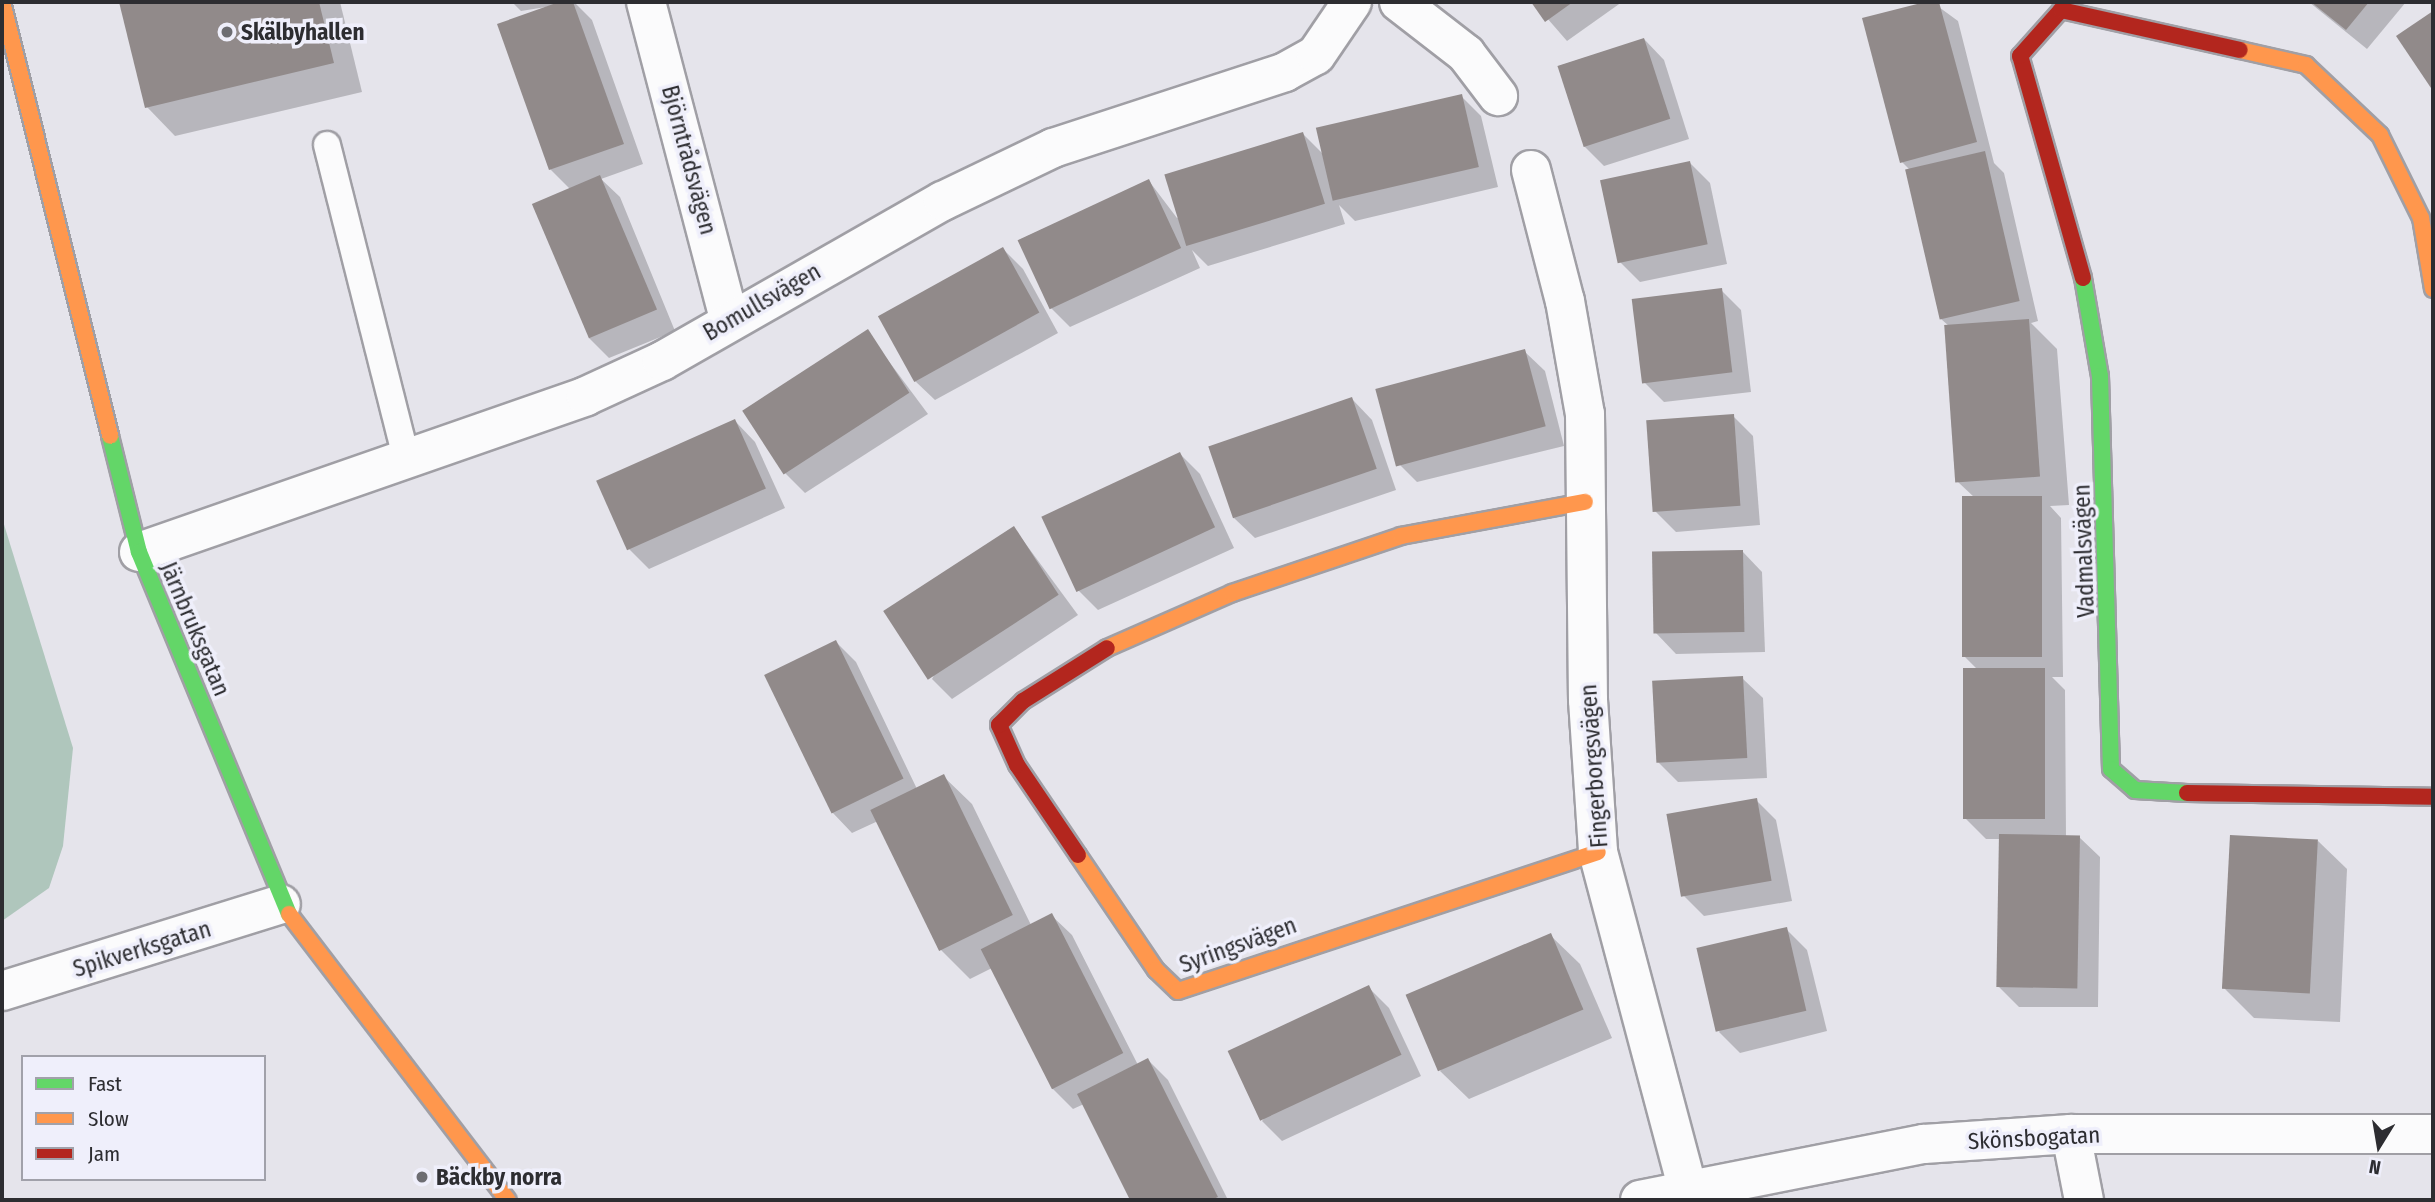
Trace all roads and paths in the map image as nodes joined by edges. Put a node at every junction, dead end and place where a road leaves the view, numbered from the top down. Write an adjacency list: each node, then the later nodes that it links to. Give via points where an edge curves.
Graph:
1 (2, 2): 12 (street, Järnbruksgatan)
2 (646, 2): 9 (street, Björntrådsvägen)
3 (1352, 2): 9 (street, Bomullsvägen, via 1316,55 1285,72 1053,148)
4 (1398, 2): 5 (street, via 1466,54)
5 (1498, 96)
6 (327, 145): 10 (lane)
7 (1531, 170): 11 (street, Fingerborgsvägen, via 1565,301 1585,414)
8 (2433, 289): 13 (street, Vadmalsvägen, via 2421,218 2380,135 2306,65 2062,10 2020,56 2086,290 2100,376 2111,769 2135,790 2165,793)
9 (729, 319): 10 (street, Bomullsvägen, via 662,361 586,396)
10 (406, 457): 12 (street, Bomullsvägen)
11 (1584, 502): 14 (street, Fingerborgsvägen); 14 (street, Syringsvägen, via 1401,536 1232,593 1116,642 999,725 1017,765 1156,970 1178,991)
12 (139, 552): 15 (street, Järnbruksgatan)
13 (2433, 797)
14 (1598, 852): 19 (street, Fingerborgsvägen)
15 (281, 904): 16 (street, Spikverksgatan); 20 (street, Järnbruksgatan)
16 (2, 991)
17 (2433, 1134): 18 (street, Skönsbogatan)
18 (2071, 1135): 19 (street, Skönsbogatan, via 1924,1144); 22 (street)
19 (1686, 1187): 21 (street, Skönsbogatan)
20 (508, 1200)
21 (1640, 1200)
22 (2084, 1200)

